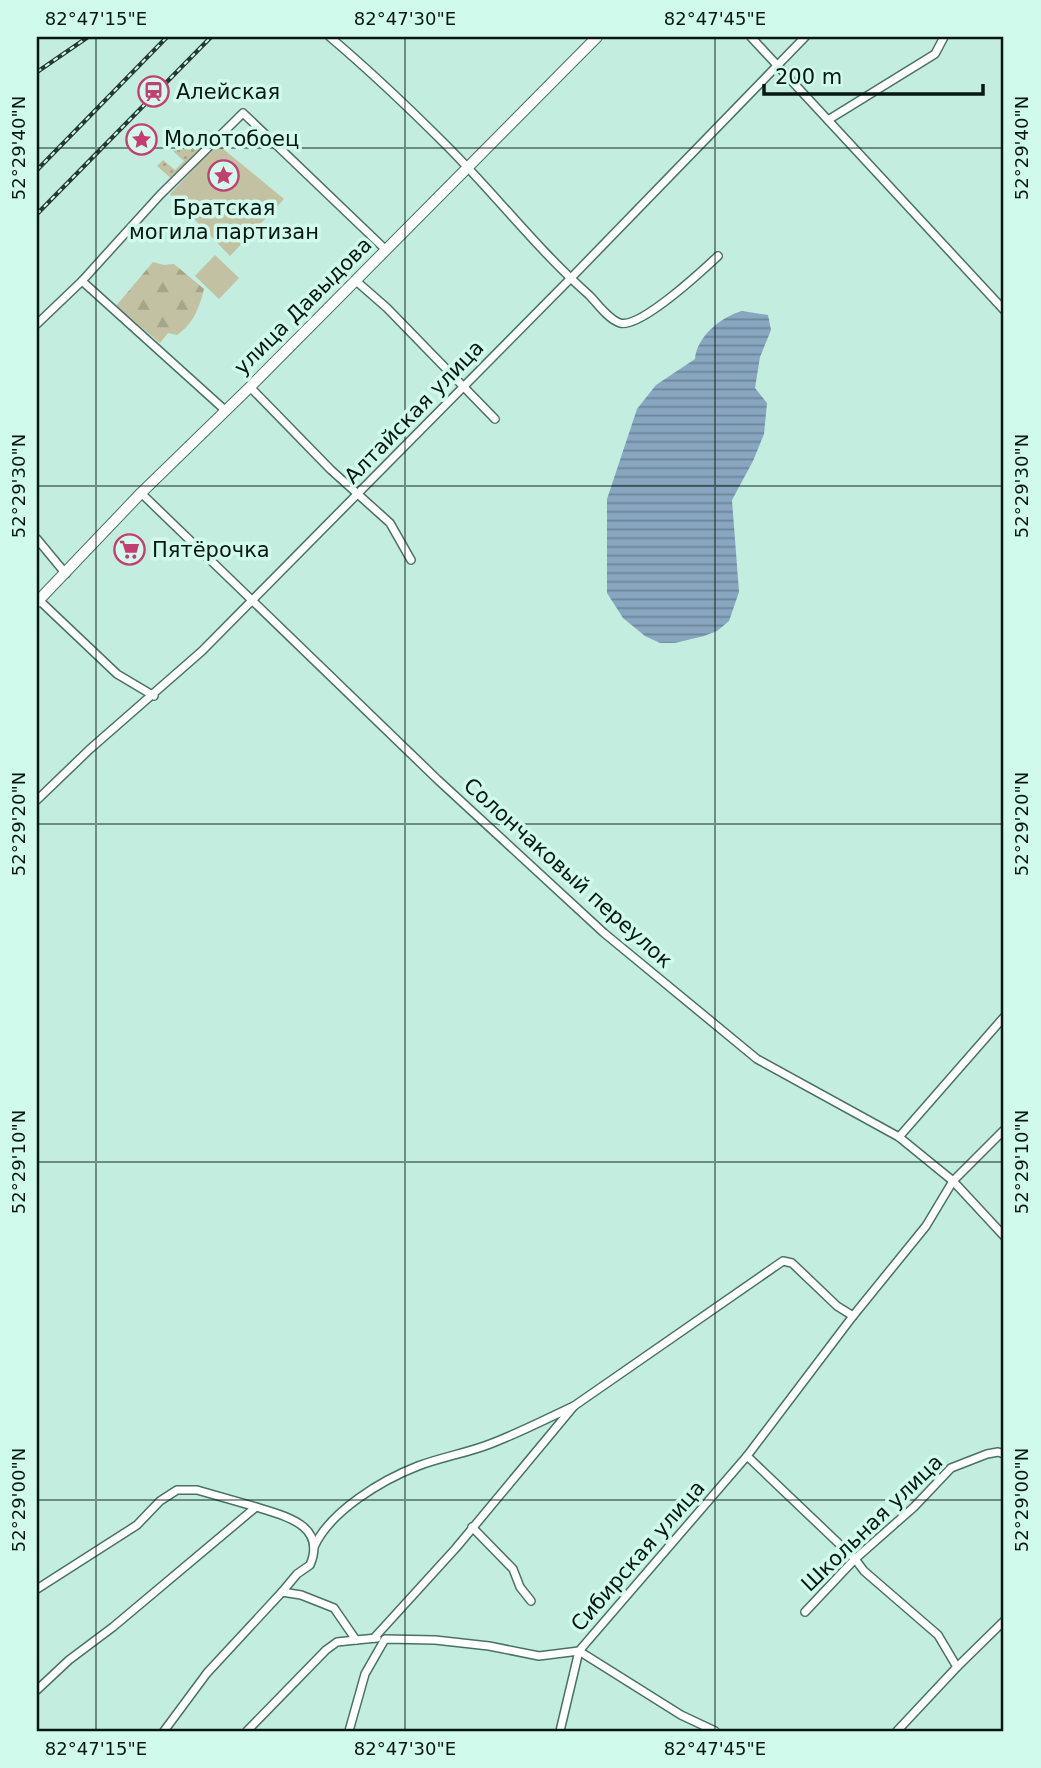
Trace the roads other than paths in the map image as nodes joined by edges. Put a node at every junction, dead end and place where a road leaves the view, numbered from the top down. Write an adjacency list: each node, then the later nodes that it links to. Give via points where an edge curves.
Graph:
1 (330, 37): 8 (street)
2 (597, 37): 8 (main road, улица Давыдова)
3 (751, 37): 6 (street)
4 (805, 37): 6 (street, Алтайская улица)
5 (944, 37): 7 (street, via 935,54)
6 (777, 64): 7 (street); 11 (street, Алтайская улица)
7 (828, 121): 14 (street)
8 (467, 168): 9 (main road, улица Давыдова); 11 (street)
9 (385, 249): 12 (street, via 243,113); 13 (main road, улица Давыдова)
10 (718, 256): 11 (street, via 635,322 622,324 611,318)
11 (570, 279): 16 (street, Алтайская улица)
12 (82, 281): 15 (street); 18 (street)
13 (355, 281): 16 (street); 17 (main road, улица Давыдова)
14 (1004, 310)
15 (37, 324)
16 (463, 386): 19 (street); 21 (street, Алтайская улица)
17 (250, 387): 18 (main road, улица Давыдова); 21 (street)
18 (226, 411): 20 (main road, улица Давыдова)
19 (495, 419)
20 (141, 493): 24 (main road, улица Давыдова); 25 (street, Солончаковый переулок)
21 (359, 493): 23 (street, via 390,523); 25 (street, Алтайская улица)
22 (37, 539): 24 (street)
23 (411, 560)
24 (66, 574): 26 (main road, улица Давыдова)
25 (251, 600): 27 (street, Алтайская улица); 31 (street, Солончаковый переулок, via 604,933 757,1059)
26 (38, 601): 27 (street, via 117,674)
27 (153, 696): 28 (street, Алтайская улица)
28 (37, 800)
29 (1004, 1017): 31 (street)
30 (1004, 1130): 32 (street, Сибирская улица)
31 (899, 1137): 32 (street, Солончаковый переулок)
32 (953, 1181): 33 (street, Солончаковый переулок); 34 (street, Сибирская улица, via 926,1226)
33 (1004, 1236)
34 (853, 1316): 35 (street, via 792,1263 783,1261); 37 (street, Сибирская улица)
35 (574, 1406): 39 (street); 40 (street, via 492,1443 391,1479 342,1510)
36 (1004, 1454): 41 (street, Школьная улица, via 987,1454 951,1468)
37 (747, 1456): 41 (street); 50 (street, Сибирская улица)
38 (256, 1507): 40 (street, via 293,1518 305,1527); 42 (street, via 197,1490 177,1490 137,1525); 52 (street)
39 (471, 1527): 44 (street, via 513,1569); 47 (street)
40 (314, 1547): 43 (street, via 310,1566 297,1573)
41 (855, 1559): 45 (street, Школьная улица); 51 (street, via 938,1635)
42 (37, 1589)
43 (282, 1592): 49 (street, via 334,1608); 53 (street, via 207,1673)
44 (531, 1601)
45 (805, 1612)
46 (1004, 1621): 51 (street)
47 (374, 1638): 48 (street, Сибирская улица); 49 (street, Сибирская улица)
48 (385, 1639): 50 (street, Сибирская улица, via 435,1640 539,1656); 55 (street, via 365,1674)
49 (356, 1640): 54 (street, Сибирская улица, via 326,1650)
50 (579, 1651): 56 (street); 57 (street)
51 (957, 1667): 58 (street)
52 (37, 1690)
53 (164, 1731)
54 (247, 1731)
55 (349, 1731)
56 (561, 1731)
57 (715, 1731)
58 (897, 1731)

